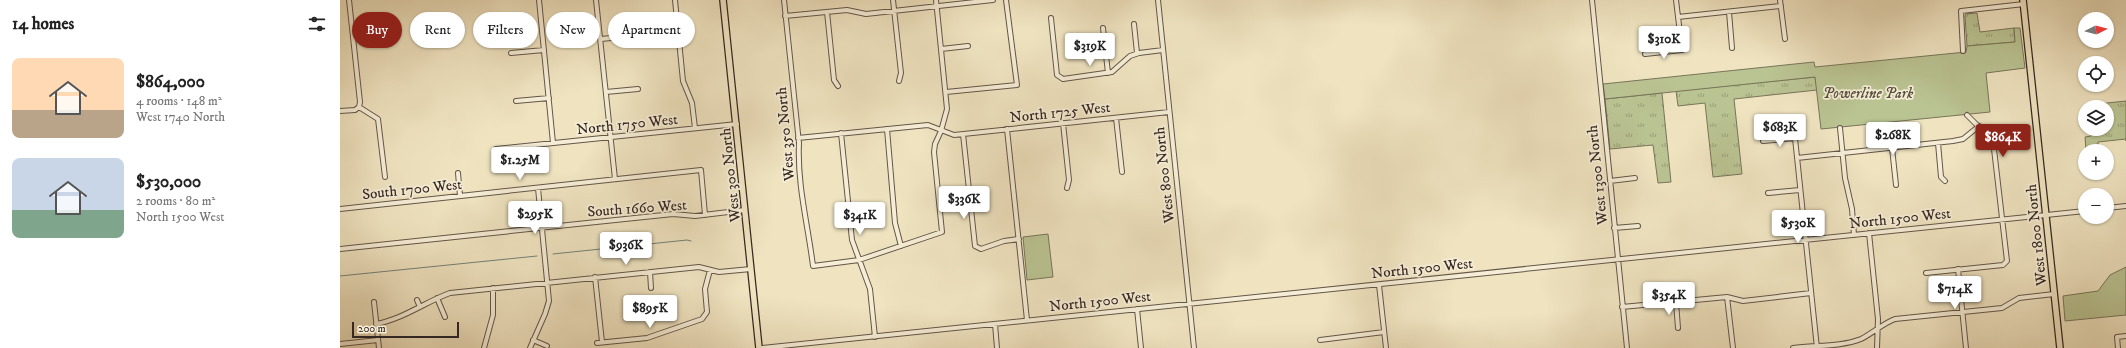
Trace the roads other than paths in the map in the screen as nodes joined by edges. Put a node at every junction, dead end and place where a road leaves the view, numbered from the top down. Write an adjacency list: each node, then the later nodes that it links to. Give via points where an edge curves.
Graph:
1 (349, 0): 46 (street)
2 (539, 0): 32 (street)
3 (596, 0): 27 (street)
4 (675, 0): 54 (street, via 683,81 692,103)
5 (723, 0): 52 (main road, West 300 North)
6 (784, 0): 21 (street, West 350 North)
7 (893, 0): 18 (street)
8 (936, 0): 16 (street)
9 (993, 0): 16 (street)
10 (1006, 0): 43 (street, via 1017,85)
11 (1158, 0): 33 (street, West 800 North)
12 (1592, 0): 75 (street, West 1300 North)
13 (1676, 0): 22 (street)
14 (1780, 0): 17 (street)
15 (2024, 2): 34 (street, via 1961,11); 89 (main road, West 1800 North)
16 (937, 6): 18 (street); 31 (street)
17 (1781, 6): 20 (street); 28 (street)
18 (894, 10): 19 (street, via 866,14 847,10); 39 (street, via 901,74)
19 (828, 12): 21 (street); 40 (street, via 834,80)
20 (1728, 12): 22 (street); 30 (street)
21 (786, 16): 62 (street, West 350 North)
22 (1678, 17): 37 (street, via 1682,50)
23 (1051, 18): 38 (street, via 1057,75 1063,78)
24 (1134, 24): 36 (street)
25 (1104, 28): 38 (street)
26 (608, 38): 27 (street)
27 (601, 39): 42 (street)
28 (1785, 39)
29 (968, 46): 31 (street)
30 (1732, 48)
31 (941, 49): 43 (street)
32 (544, 50): 35 (street); 44 (street)
33 (1163, 50): 36 (street); 48 (street, West 800 North)
34 (1963, 51)
35 (511, 53)
36 (1137, 53): 38 (street)
37 (1645, 54)
38 (1108, 73)
39 (899, 80)
40 (838, 86)
41 (638, 89): 42 (street)
42 (606, 92): 61 (street)
43 (946, 92): 58 (street, via 947,109)
44 (549, 98): 45 (street); 64 (street)
45 (516, 101)
46 (359, 107): 47 (street, via 355,110); 72 (street, via 378,119)
47 (340, 111)
48 (1169, 112): 50 (street, North 1725 West); 119 (street, West 800 North)
49 (1967, 115): 53 (street)
50 (1116, 118): 51 (street, North 1725 West); 70 (street)
51 (1063, 123): 57 (street, North 1725 West); 79 (street, via 1069,180)
52 (737, 124): 54 (street, North 1750 West); 86 (main road, West 300 North)
53 (1979, 126): 65 (street, via 1962,139); 90 (street, via 1994,149)
54 (695, 128): 61 (street, North 1750 West)
55 (887, 128): 58 (street, via 928,125); 59 (street); 98 (street, via 895,223)
56 (1840, 128): 68 (street)
57 (1007, 129): 60 (street, North 1725 West); 96 (street)
58 (941, 131): 60 (street, North 1725 West, via 954,135); 98 (street, via 937,136 934,152 942,232)
59 (841, 133): 62 (street); 101 (street, via 852,240)
60 (963, 134): 96 (street, via 975,246 981,249)
61 (611, 137): 64 (street, North 1750 West); 74 (street)
62 (798, 138): 101 (street, West 350 North, via 805,225 813,266)
63 (1763, 141): 69 (street, via 1795,138)
64 (553, 143): 67 (street, North 1750 West)
65 (1938, 143): 66 (street); 76 (street, via 1941,177)
66 (1892, 148): 68 (street); 77 (street)
67 (496, 149)
68 (1842, 153): 69 (street); 95 (street)
69 (1797, 158): 80 (street)
70 (1122, 172)
71 (458, 173): 82 (street)
72 (385, 177)
73 (1635, 178): 75 (street)
74 (615, 179): 78 (street, South 1700 West); 88 (street, South 1700 West, via 701,170)
75 (1610, 181): 93 (street, West 1300 North)
76 (1945, 181)
77 (1896, 185)
78 (538, 188): 82 (street, South 1700 West); 92 (street)
79 (1067, 188)
80 (1800, 190): 81 (street); 97 (street)
81 (1768, 193)
82 (460, 196): 85 (street, South 1700 West)
83 (2126, 206): 84 (street)
84 (2114, 207)
85 (340, 209)
86 (745, 210): 88 (street, South 1660 West); 102 (main road, West 300 North)
87 (2078, 212): 89 (street, North 1500 West)
88 (705, 215): 92 (street, South 1660 West, via 673,214)
89 (2046, 215): 90 (street, North 1500 West); 113 (main road, West 1800 North)
90 (2002, 220): 94 (street, North 1500 West); 103 (street, via 2007,261 2003,265)
91 (1638, 226): 93 (street)
92 (542, 227): 99 (street, South 1660 West); 108 (street)
93 (1614, 228): 100 (street, West 1300 North)
94 (1869, 233): 95 (street, North 1500 West); 129 (street)
95 (1854, 234): 97 (street, North 1500 West)
96 (1019, 239): 125 (street)
97 (1805, 239): 100 (street, North 1500 West); 112 (street)
98 (901, 246): 101 (street)
99 (340, 249)
100 (1617, 258): 109 (street, North 1500 West); 121 (street, West 1300 North)
101 (859, 260): 132 (street, via 870,289)
102 (751, 269): 104 (street, via 719,272); 144 (main road, West 300 North)
103 (1958, 269): 106 (street); 123 (street)
104 (710, 270): 105 (street, via 699,267); 136 (street, via 705,288 706,316 647,338)
105 (650, 272): 107 (street); 111 (street)
106 (1926, 273)
107 (595, 277): 108 (street); 136 (street)
108 (548, 282): 110 (street); 134 (street, via 549,301 546,314)
109 (1379, 285): 119 (street, North 1500 West); 130 (street)
110 (492, 288): 115 (street, via 450,293); 142 (street, via 493,315)
111 (651, 288)
112 (1811, 293): 114 (street, via 1743,301); 140 (street)
113 (2054, 294): 123 (street, via 2020,298 2002,308); 154 (main road, West 1800 North)
114 (1727, 297): 118 (street); 150 (street)
115 (437, 298): 120 (street); 124 (street)
116 (417, 300): 120 (street)
117 (374, 302): 126 (street)
118 (1676, 302): 121 (street); 128 (street)
119 (1189, 304): 122 (street, North 1500 West); 147 (street, West 800 North)
120 (420, 307): 126 (street, via 392,321)
121 (1622, 307): 149 (street, West 1300 North)
122 (1137, 309): 125 (street, North 1500 West); 146 (street)
123 (1963, 312): 129 (street, via 1895,319); 153 (street)
124 (446, 317)
125 (1027, 320): 127 (street, North 1500 West)
126 (376, 324): 133 (street)
127 (995, 324): 132 (street, North 1500 West); 145 (street)
128 (1678, 328)
129 (1878, 328): 140 (street, via 1869,335 1848,343); 152 (street)
130 (1384, 332): 135 (street); 148 (street)
131 (2126, 336): 155 (street, via 2117,337)
132 (875, 337): 144 (street, North 1500 West)
133 (378, 340): 138 (street); 141 (street)
134 (533, 340): 139 (street); 143 (street)
135 (1320, 340)
136 (602, 342): 137 (street)
137 (597, 343)
138 (340, 344)
139 (547, 346)
140 (1816, 346): 151 (street)
141 (379, 348)
142 (484, 348)
143 (530, 348)
144 (761, 348)
145 (997, 348)
146 (1141, 348)
147 (1194, 348)
148 (1386, 348)
149 (1627, 348)
150 (1733, 348)
151 (1794, 348)
152 (1876, 348)
153 (1966, 348)
154 (2060, 348)
155 (2118, 348)

